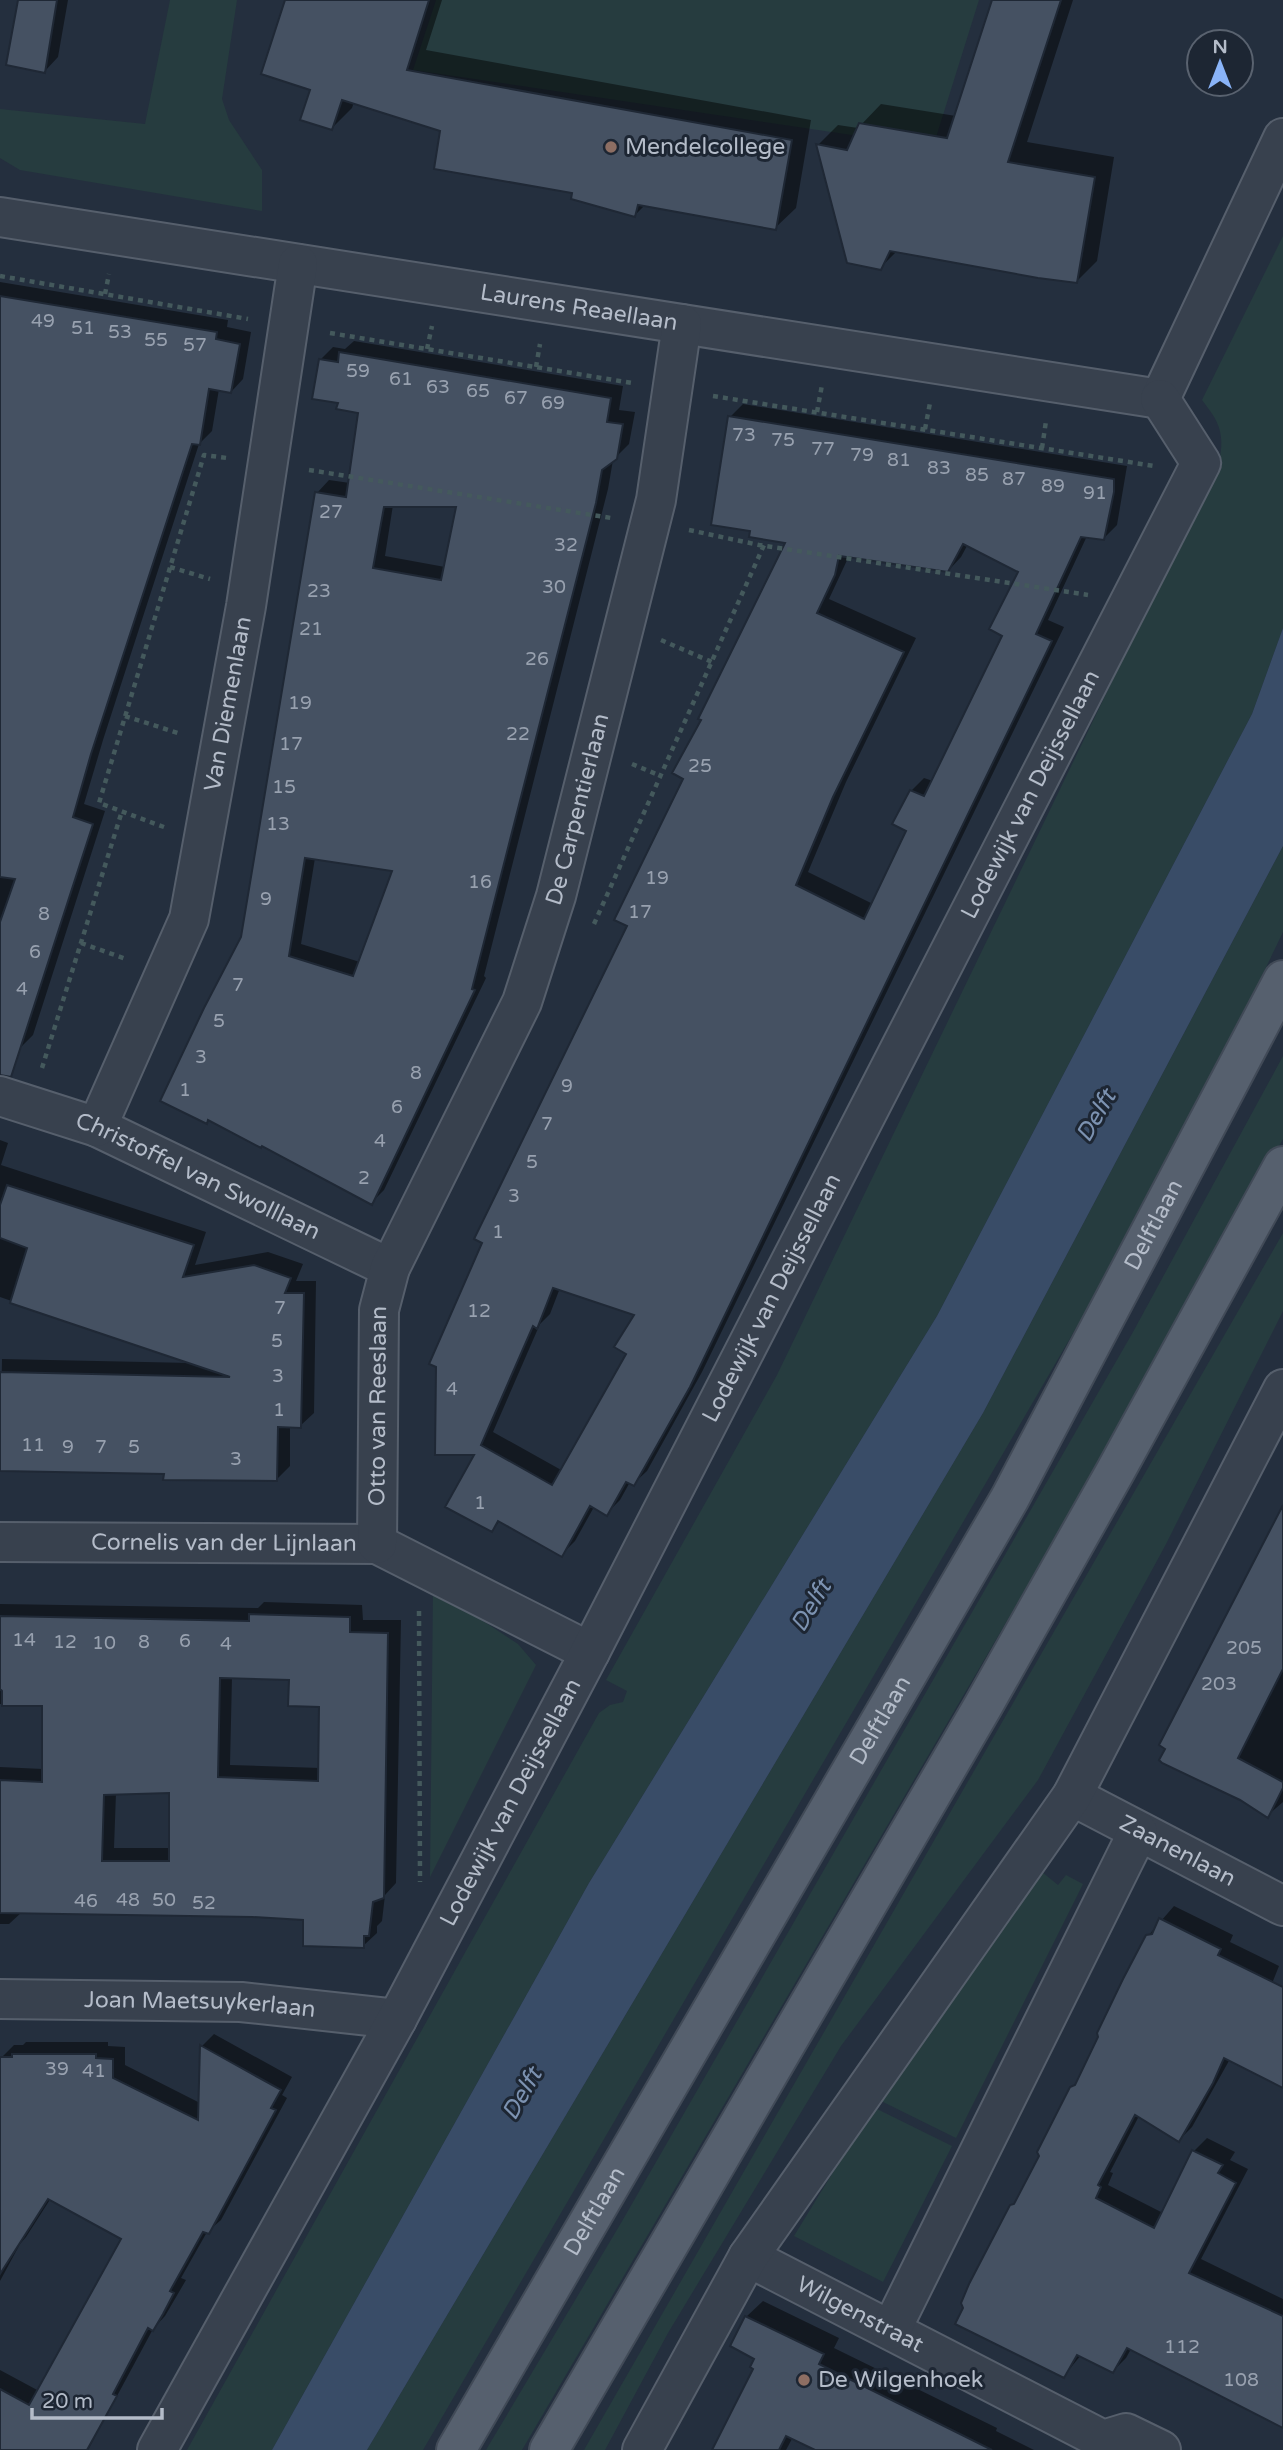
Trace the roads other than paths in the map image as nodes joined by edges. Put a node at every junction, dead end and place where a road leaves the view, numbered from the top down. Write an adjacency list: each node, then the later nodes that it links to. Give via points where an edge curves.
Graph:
1 (1283, 138): 5 (street)
2 (0, 217): 3 (street, Laurens Reaellaan)
3 (299, 264): 4 (street, Laurens Reaellaan); 8 (street, Van Diemenlaan, via 246,606 189,919)
4 (682, 324): 5 (street, Laurens Reaellaan); 10 (street, De Carpentierlaan, via 656,500 551,911 522,1002)
5 (1160, 398): 14 (street, Lodewijk van Deijssellaan, via 1201,463)
6 (1283, 980): 24 (main road, Delftlaan, via 1010,1498)
7 (15, 1101): 8 (street, Christoffel van Swolllaan)
8 (97, 1127): 10 (street, Christoffel van Swolllaan)
9 (1283, 1166): 25 (main road, via 983,1706)
10 (390, 1268): 13 (street, Otto van Reeslaan, via 379,1310)
11 (1283, 1389): 15 (street)
12 (0, 1542): 13 (street, Cornelis van der Lijnlaan)
13 (377, 1544): 14 (street, Cornelis van der Lijnlaan)
14 (590, 1652): 19 (street, Lodewijk van Deijssellaan)
15 (1072, 1796): 16 (street, Zaanenlaan); 20 (street)
16 (1138, 1832): 17 (street, Zaanenlaan); 21 (street)
17 (1283, 1906)
18 (0, 1999): 19 (street, Joan Maetsuykerlaan, via 241,2002)
19 (397, 2019): 23 (street, Lodewijk van Deijssellaan)
20 (748, 2257): 21 (street, Wilgenstraat); 26 (street)
21 (891, 2330): 22 (street, Wilgenstraat)
22 (1100, 2445): 27 (street, Wilgenstraat, via 1126,2434)
23 (157, 2450)
24 (456, 2450)
25 (549, 2450)
26 (642, 2450)
27 (1161, 2450)

